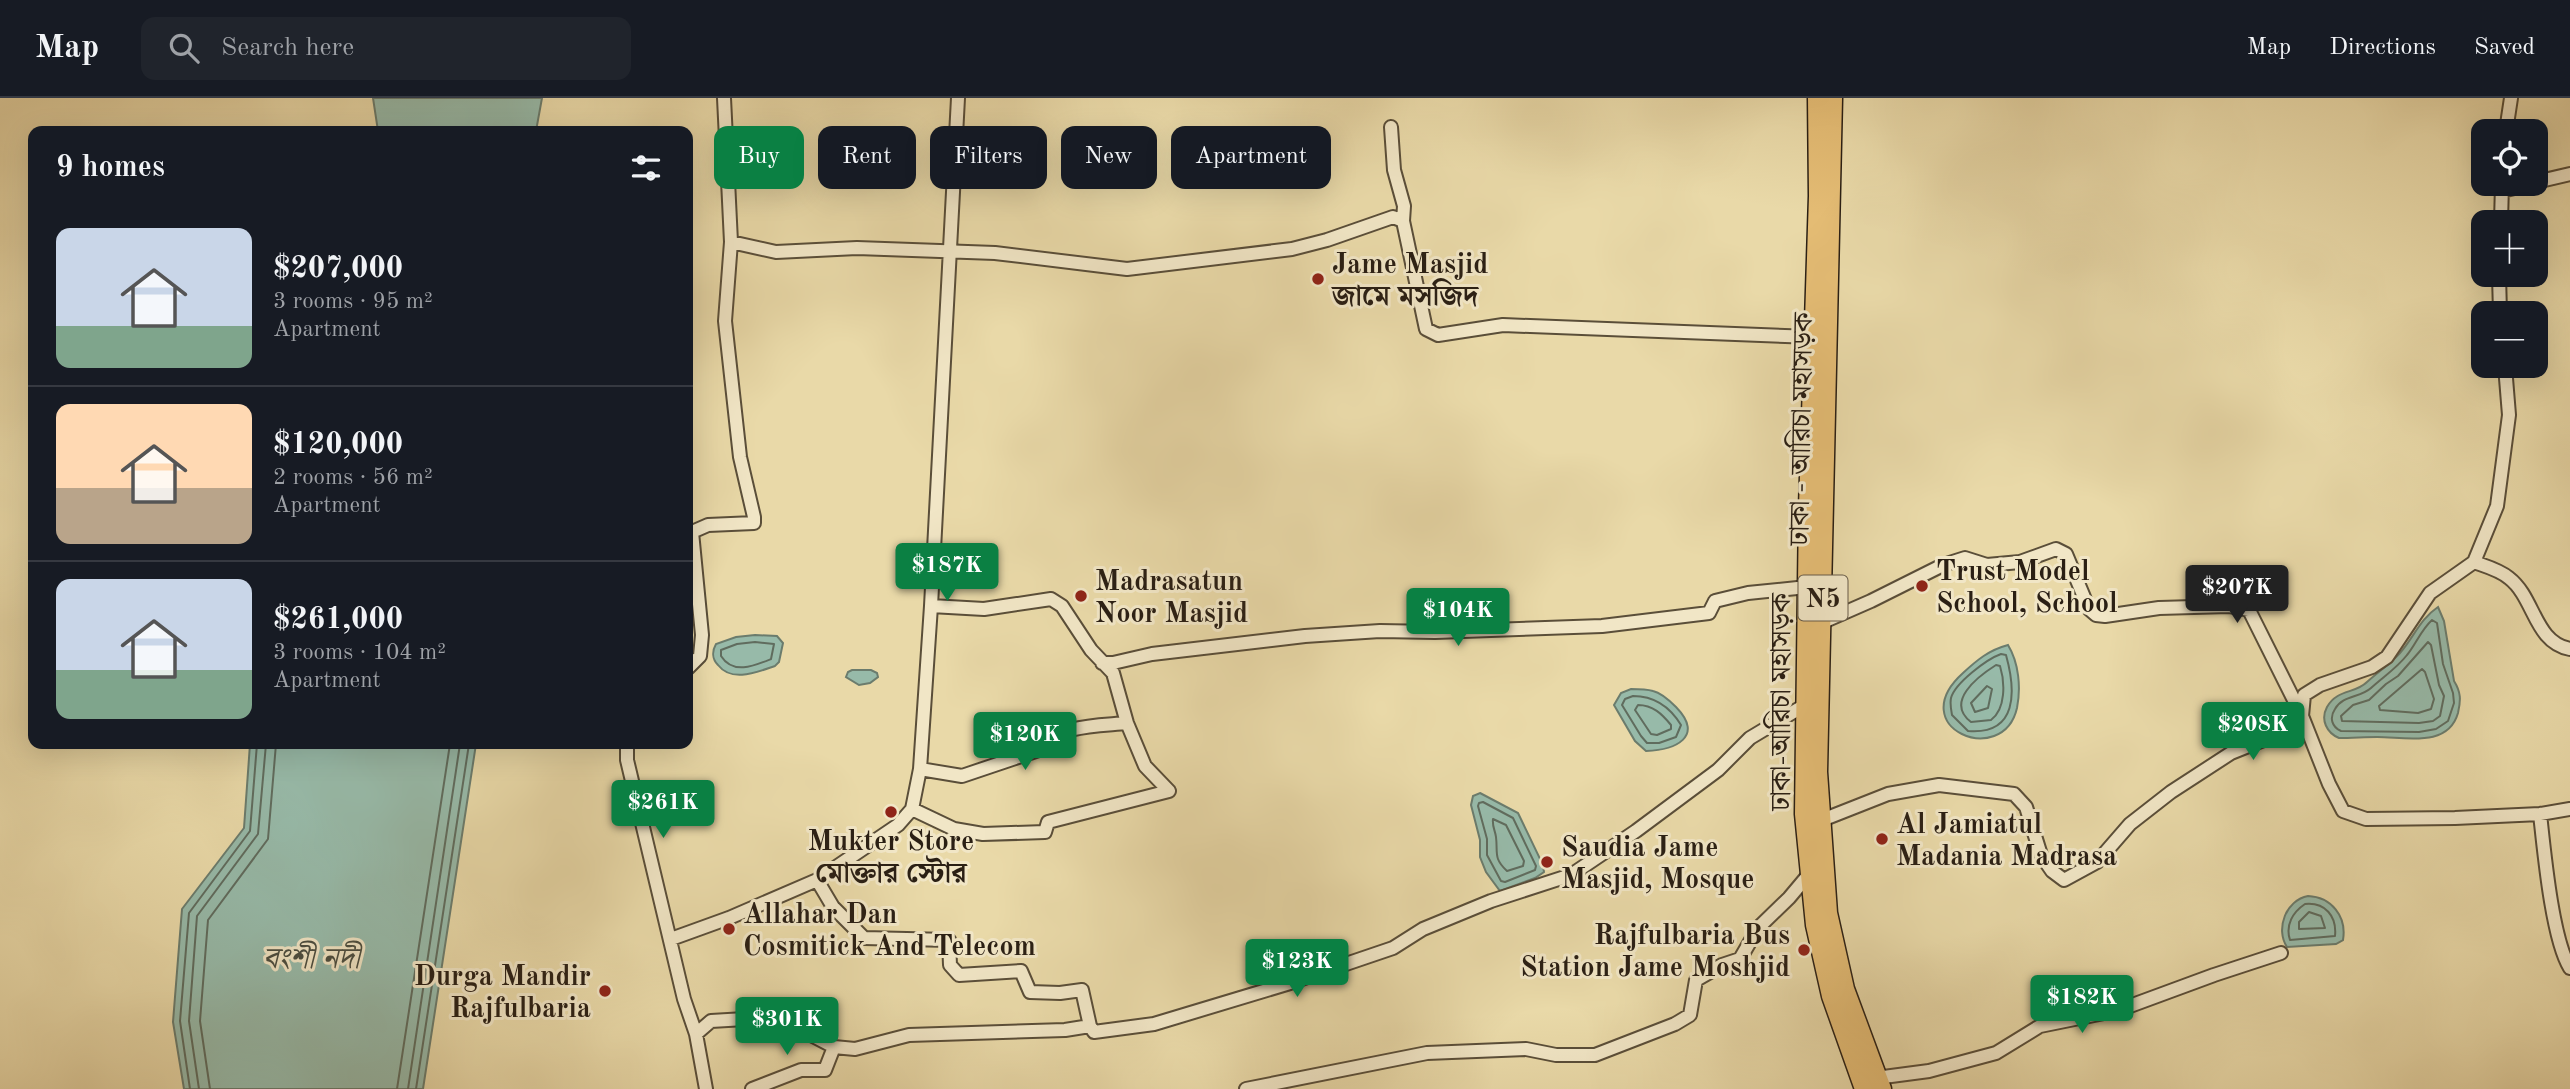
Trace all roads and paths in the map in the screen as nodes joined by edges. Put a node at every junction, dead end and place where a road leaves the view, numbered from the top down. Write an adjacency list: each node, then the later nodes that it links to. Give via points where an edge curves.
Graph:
1 (724, 98): 11 (street)
2 (958, 98): 12 (street)
3 (1817, 98): 13 (highway, ঢাকা-আরিচা মহাসড়ক / N5)
4 (1833, 98): 20 (highway, ঢাকা - আরিচা মহাসড়ক / N5)
5 (2511, 98): 6 (street)
6 (2508, 119)
7 (1391, 127): 10 (street)
8 (2570, 174): 9 (street)
9 (2548, 180)
10 (1403, 221): 12 (street, via 1393,217 1292,249 1127,268); 13 (street, via 1426,328 1438,335 1503,325)
11 (731, 242): 12 (street, via 776,252 857,248); 15 (street, via 725,321 740,457 754,523 708,525)
12 (948, 251): 19 (street)
13 (1813, 337): 18 (highway, ঢাকা-আরিচা মহাসড়ক / N5)
14 (2506, 378): 17 (street, via 2510,415 2497,506)
15 (693, 531)
16 (693, 541): 22 (street, via 702,635 700,656)
17 (2474, 562): 21 (street, via 2508,577 2527,599 2550,642); 25 (street, via 2430,593 2387,657 2304,695)
18 (1807, 587): 23 (street, via 1715,601 1709,613 1602,626 1368,631); 24 (highway, ঢাকা-আরিচা মহাসড়ক / N5)
19 (930, 607): 23 (street, via 984,609 1051,598 1062,606); 28 (street)
20 (1823, 622): 25 (street, via 1965,558 1987,565 2020,562 2056,549 2066,554 2089,609 2096,615 2159,608 2229,606 2249,610); 32 (highway, ঢাকা - আরিচা মহাসড়ক / N5, via 1818,772)
21 (2570, 649)
22 (693, 663)
23 (1102, 663): 26 (street, via 1113,673)
24 (1805, 705): 33 (highway, ঢাকা-আরিচা মহাসড়ক / N5, via 1804,814); 38 (street, via 1750,738 1718,770 1571,875 1491,901 1423,929 1393,948 1290,984 1154,1024 1098,1033)
25 (2302, 716): 31 (street, via 2343,811 2367,819); 32 (street, via 2281,733 2231,753 2171,792 2130,824 2097,862 2064,880 2041,855 2026,807 2014,794 1939,785 1888,794)
26 (1127, 723): 28 (street, via 1063,731 1039,750 962,776); 29 (street, via 1145,766 1168,791 1048,821 1045,832 954,830)
27 (627, 749): 35 (street)
28 (920, 769): 29 (street)
29 (912, 809): 34 (street, via 891,831)
30 (2570, 809): 31 (street)
31 (2540, 814): 37 (street, via 2557,926)
32 (1822, 820): 41 (highway, ঢাকা - আরিচা মহাসড়ক / N5, via 1828,913)
33 (1810, 873): 41 (highway, ঢাকা-আরিচা মহাসড়ক / N5, via 1815,925 1831,996); 44 (street, via 1758,928 1740,959 1696,980 1690,1015 1595,1055 1526,1049 1427,1054)
34 (817, 880): 35 (street); 38 (street, via 833,906 864,938 949,940 950,965 959,975 1021,971 1030,992 1082,990)
35 (671, 939): 39 (street)
36 (2281, 953): 41 (street, via 2119,1010 2040,1026 1996,1053)
37 (2570, 968)
38 (1090, 1026): 40 (street, via 909,1035 855,1049)
39 (696, 1034): 40 (street, via 711,1020 745,1019 811,1035); 42 (street)
40 (834, 1047): 43 (street, via 824,1070 801,1070)
41 (1874, 1085)
42 (706, 1089)
43 (752, 1089)
44 (1245, 1089)

